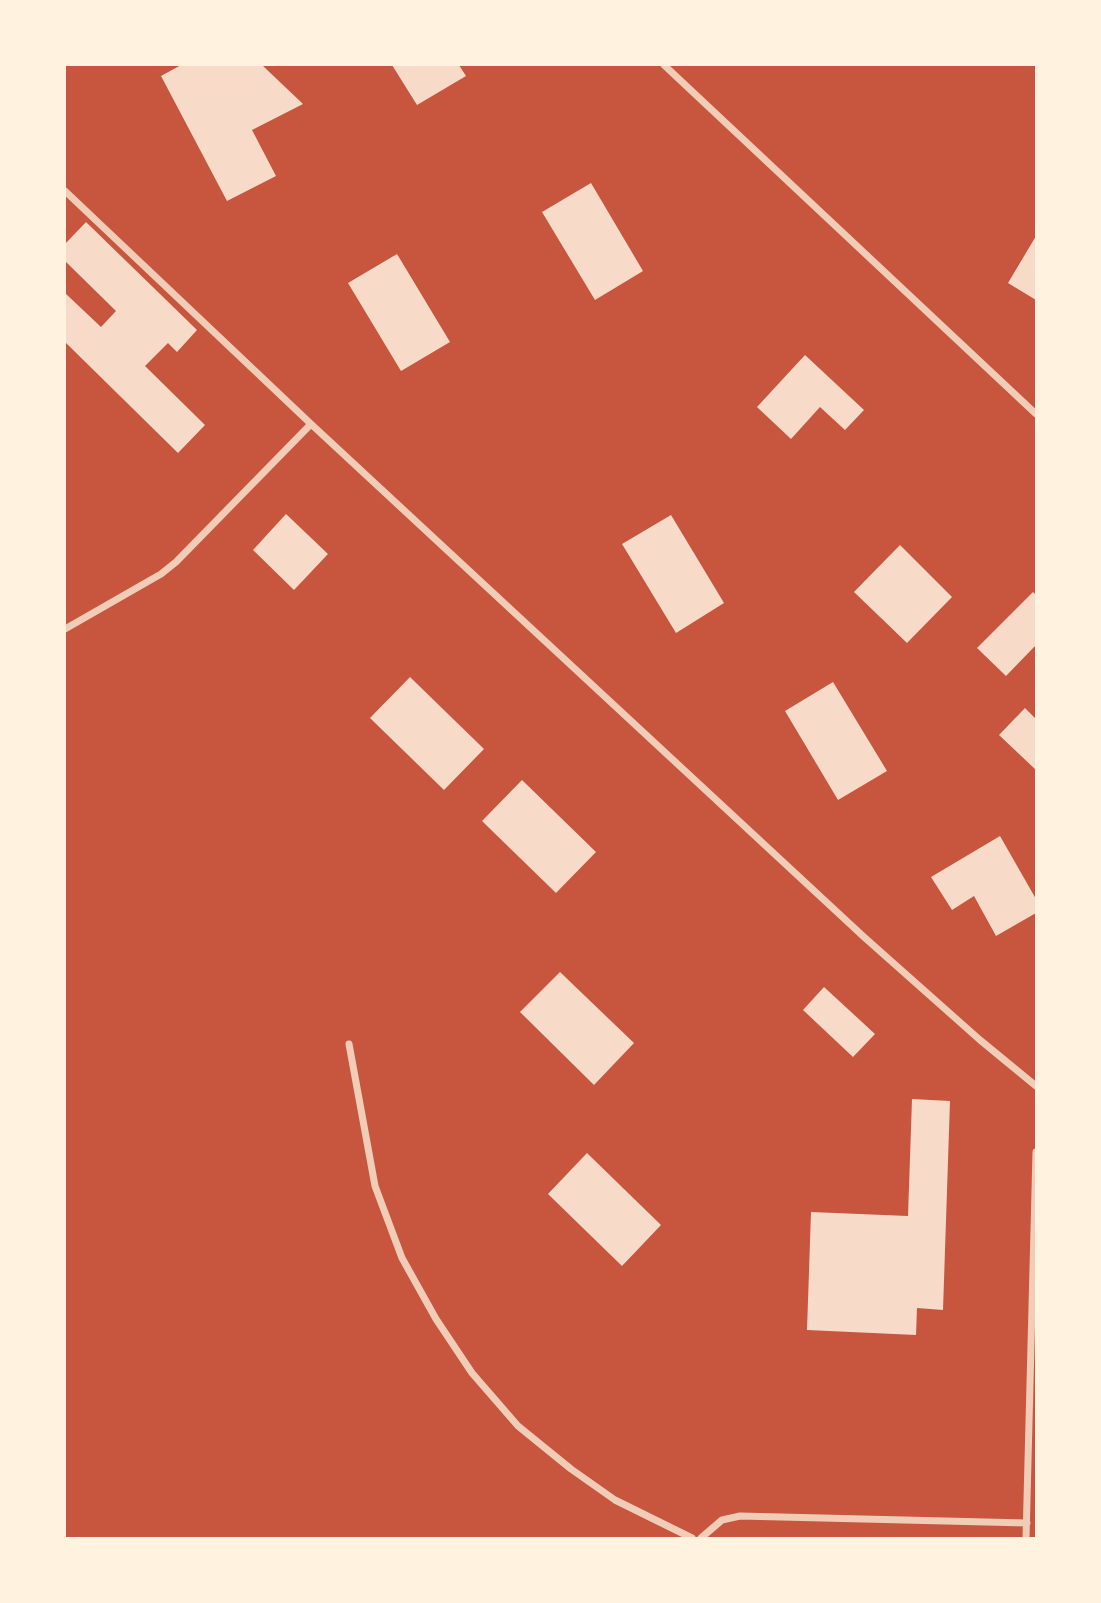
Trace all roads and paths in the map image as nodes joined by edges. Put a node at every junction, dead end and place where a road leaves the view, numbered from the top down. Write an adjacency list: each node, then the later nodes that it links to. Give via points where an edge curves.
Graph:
1 (664, 65): 3 (street)
2 (65, 191): 4 (street)
3 (1036, 415)
4 (311, 424): 5 (street, via 176,562); 7 (street, via 864,937)
5 (65, 629)
6 (349, 1044): 10 (street, via 375,1186 402,1258 472,1373 518,1426 571,1469 615,1500)
7 (1036, 1086)
8 (1036, 1152): 9 (street)
9 (1027, 1523): 11 (street, via 740,1516 722,1521); 12 (street)
10 (692, 1538)
11 (701, 1538)
12 (1026, 1538)

